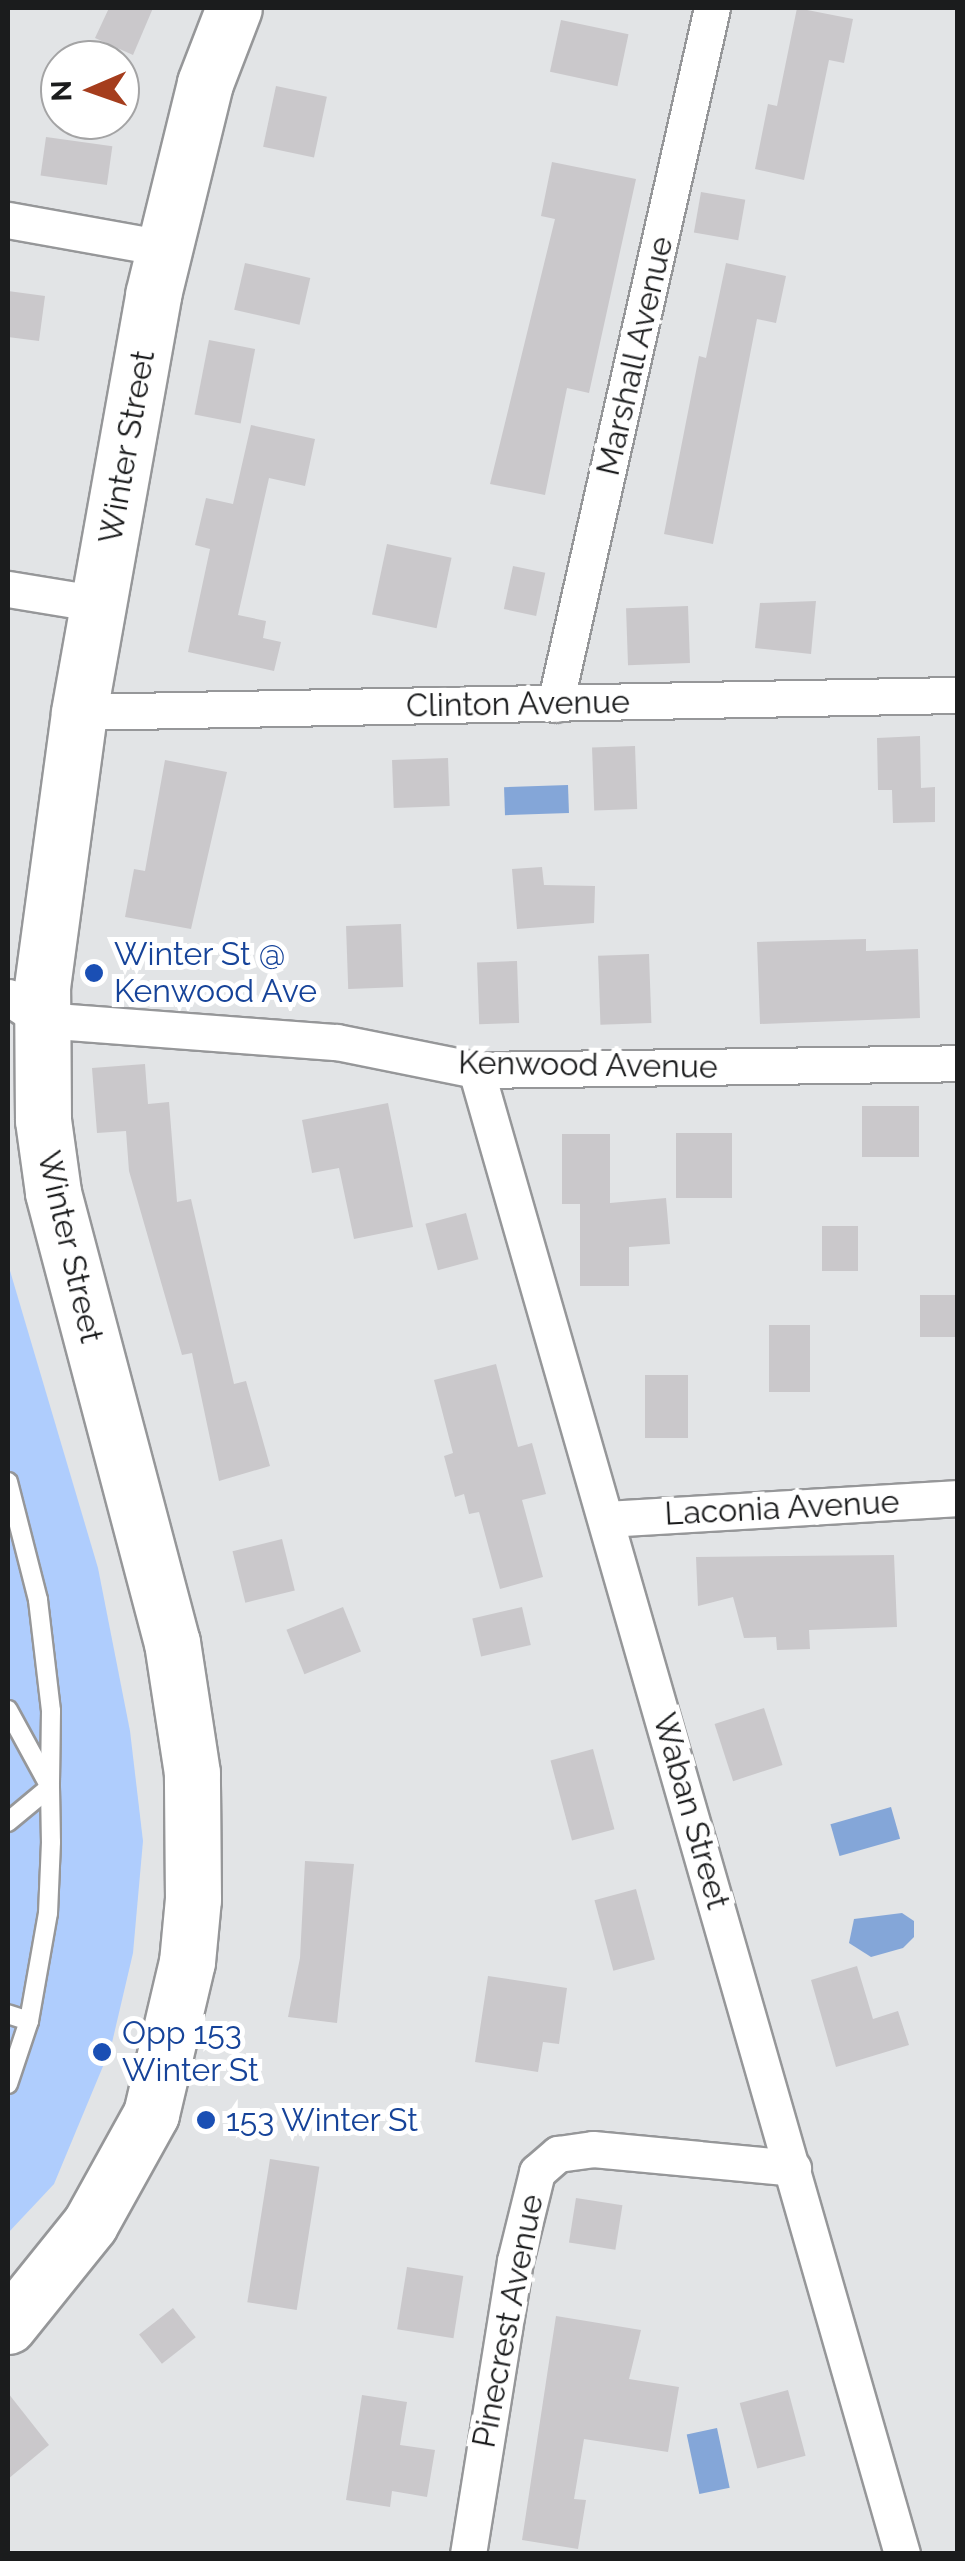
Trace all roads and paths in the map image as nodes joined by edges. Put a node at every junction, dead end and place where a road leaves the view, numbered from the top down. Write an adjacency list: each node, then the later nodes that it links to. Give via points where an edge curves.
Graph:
1 (234, 8): 4 (main road, Winter Street, via 205,84)
2 (712, 8): 8 (street, Marshall Avenue)
3 (8, 220): 4 (street)
4 (164, 248): 6 (main road, Winter Street)
5 (8, 590): 6 (street)
6 (100, 604): 9 (main road, Winter Street)
7 (958, 696): 8 (street, Clinton Avenue)
8 (554, 704): 9 (street, Clinton Avenue)
9 (79, 712): 10 (main road, Winter Street)
10 (25, 1008): 12 (street, Kenwood Avenue, via 337,1042); 23 (main road, Winter Street, via 52,1192 172,1642 192,1773 194,1866 187,1962 151,2114 90,2224)
11 (958, 1063): 12 (street, Kenwood Avenue)
12 (476, 1070): 15 (street, Waban Street)
13 (8, 1482): 17 (lane, via 49,1674)
14 (958, 1498): 15 (street, Laconia Avenue)
15 (608, 1520): 22 (street, Waban Street)
16 (8, 1710): 17 (lane)
17 (50, 1787): 18 (lane); 20 (lane, via 48,1913)
18 (8, 1822)
19 (8, 2014): 20 (lane)
20 (30, 2021): 21 (lane)
21 (8, 2084)
22 (793, 2168): 24 (street, Pinecrest Avenue, via 592,2148 558,2154 536,2172 515,2261); 25 (street, Waban Street)
23 (8, 2326)
24 (468, 2554)
25 (902, 2554)

